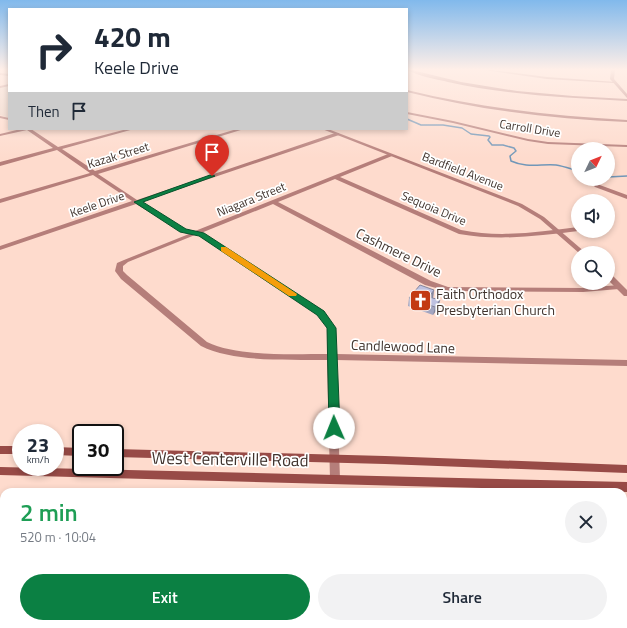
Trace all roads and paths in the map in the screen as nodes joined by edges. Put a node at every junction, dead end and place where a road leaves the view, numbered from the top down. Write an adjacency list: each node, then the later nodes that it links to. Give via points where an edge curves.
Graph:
1 (446, 99): 5 (street, via 515,111)
2 (613, 99): 3 (street)
3 (627, 100)
4 (408, 114): 13 (street, Carroll Drive, via 548,143)
5 (627, 121)
6 (22, 130): 12 (street)
7 (28, 130): 14 (street)
8 (128, 130): 14 (street)
9 (239, 130): 17 (street, Kazak Street)
10 (327, 130): 11 (street, Bardfield Avenue)
11 (337, 134): 15 (street, Bardfield Avenue); 22 (street, Keele Drive)
12 (0, 135)
13 (627, 146)
14 (57, 149): 16 (street); 17 (street)
15 (390, 155): 18 (street, Niagara Street); 25 (street, Bardfield Avenue, via 520,206)
16 (0, 164)
17 (94, 173): 21 (street, Kazak Street); 22 (street)
18 (335, 177): 23 (street, Niagara Street); 25 (street, Sequoia Drive, via 469,235 529,235)
19 (597, 186): 20 (street)
20 (627, 197)
21 (0, 201)
22 (138, 202): 26 (street, via 183,230); 28 (street, Keele Drive)
23 (273, 202): 26 (street, Niagara Street); 31 (street, Cashmere Drive, via 428,283 447,288 583,290)
24 (571, 230): 25 (street, Sequoia Drive)
25 (559, 231): 27 (street, Bardfield Avenue)
26 (195, 233): 29 (street, Niagara Street); 33 (street, via 221,247 321,313 331,328)
27 (575, 246)
28 (0, 248)
29 (120, 265): 33 (street, Candlewood Lane, via 119,271 124,278 213,349 225,353)
30 (615, 283): 31 (street)
31 (619, 287): 32 (street)
32 (627, 294)
33 (332, 357): 34 (street, Candlewood Lane); 38 (street)
34 (627, 363)
35 (0, 450): 36 (main road)
36 (12, 450)
37 (124, 453): 38 (main road, West Centerville Road)
38 (335, 458): 39 (main road, West Centerville Road); 41 (street)
39 (627, 469)
40 (0, 471): 41 (main road, West Centerville Road)
41 (334, 479): 42 (main road, West Centerville Road)
42 (627, 487)

